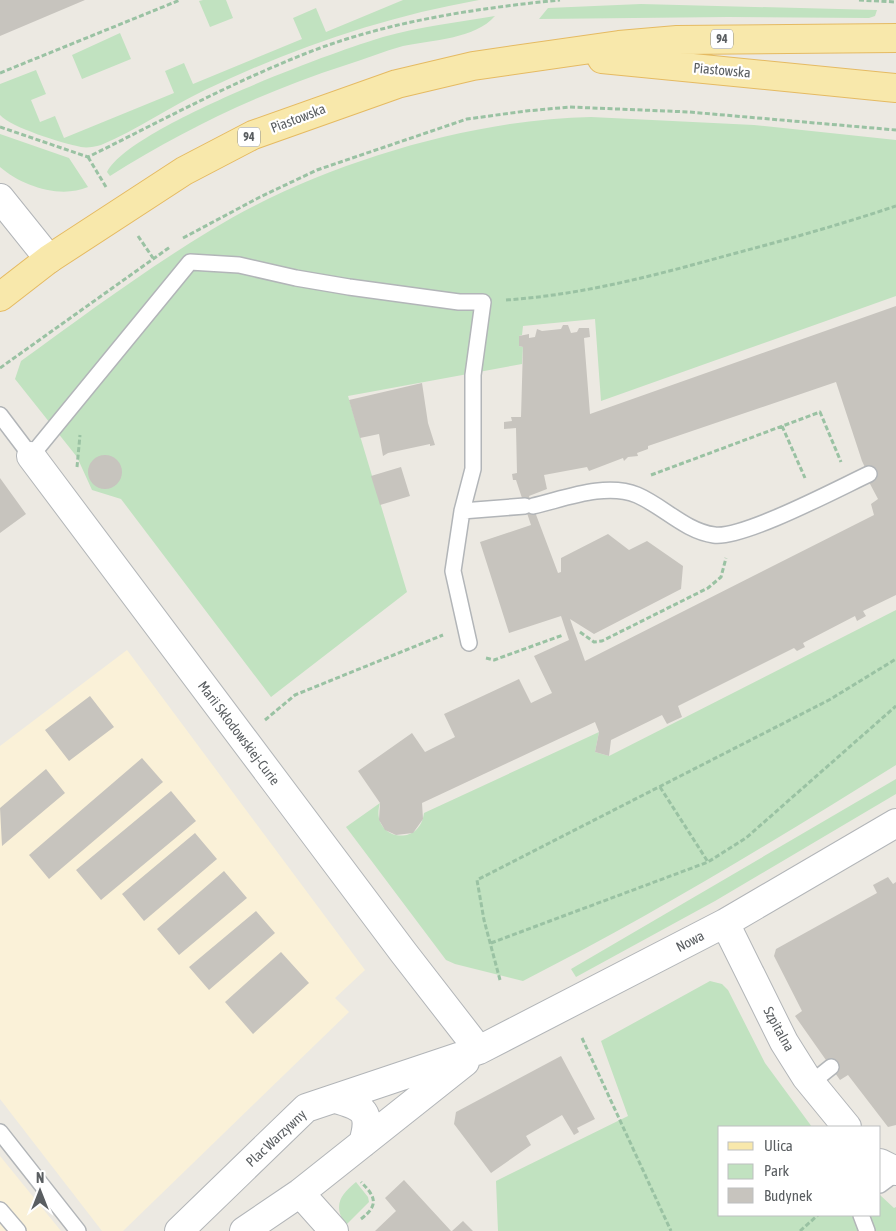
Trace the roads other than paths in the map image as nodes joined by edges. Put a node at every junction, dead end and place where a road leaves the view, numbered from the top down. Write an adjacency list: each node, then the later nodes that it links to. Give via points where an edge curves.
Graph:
1 (896, 38): 2 (main road, Piastowska / 94, via 677,40)
2 (548, 54): 3 (main road, Piastowska / 94); 5 (main road, Piastowska / 94, via 466,67 397,84 253,135 184,171)
3 (896, 88)
4 (0, 198): 5 (street)
5 (49, 259): 6 (main road, Piastowska / 94)
6 (0, 297)
7 (0, 415): 8 (lane, Marii Skłodowskiej-Curie)
8 (31, 456): 10 (lane, via 190,262 240,264 349,287 459,302 483,302 474,375 474,470); 14 (street, Marii Skłodowskiej-Curie)
9 (869, 474): 10 (lane, via 759,524 724,535 698,530 636,495 617,490 529,506)
10 (462, 511): 11 (lane, via 453,571)
11 (469, 643)
12 (896, 823): 13 (street, Nowa)
13 (724, 923): 14 (street, Nowa); 16 (street, Szpitalna, via 784,1042 821,1075)
14 (479, 1050): 15 (street, Plac Warzywny); 18 (street)
15 (336, 1099): 18 (street, via 357,1105 365,1112 368,1127); 27 (street, Plac Warzywny, via 306,1108)
16 (846, 1126)
17 (0, 1132): 26 (lane)
18 (363, 1143): 22 (street)
19 (881, 1164): 20 (street)
20 (896, 1172): 21 (lane)
21 (881, 1184)
22 (300, 1193): 28 (street); 29 (street)
23 (0, 1210): 25 (lane)
24 (861, 1216): 30 (lane)
25 (18, 1231)
26 (78, 1231)
27 (179, 1231)
28 (244, 1231)
29 (334, 1231)
30 (867, 1231)

